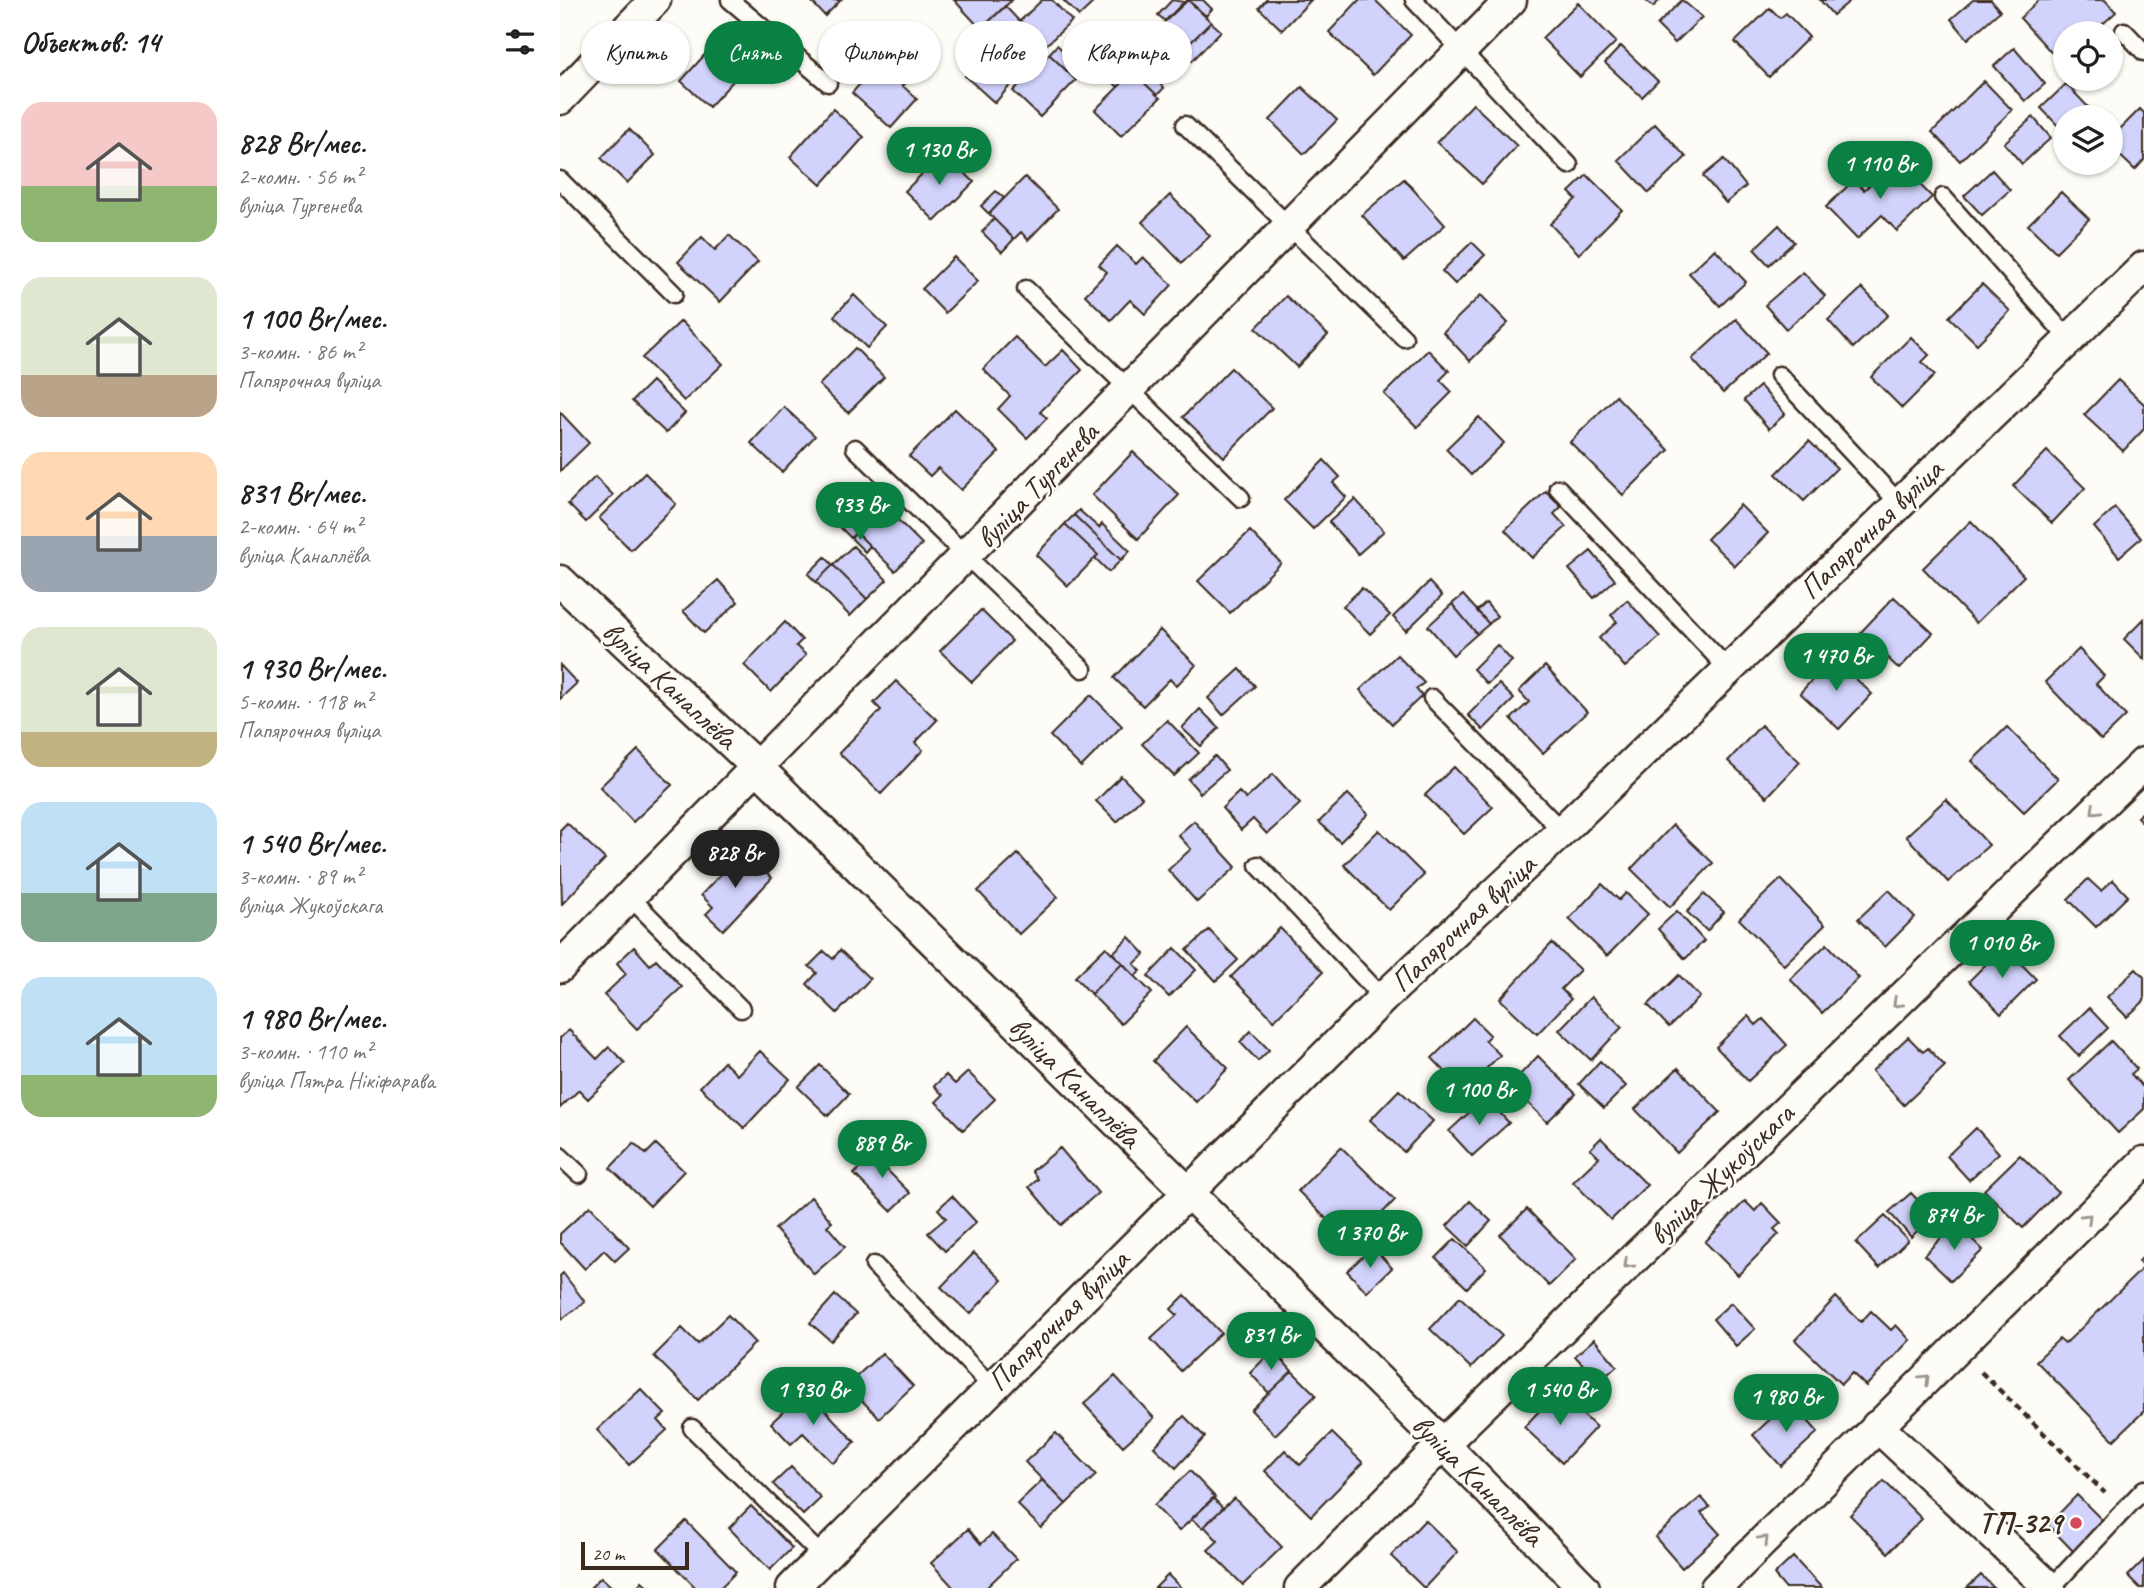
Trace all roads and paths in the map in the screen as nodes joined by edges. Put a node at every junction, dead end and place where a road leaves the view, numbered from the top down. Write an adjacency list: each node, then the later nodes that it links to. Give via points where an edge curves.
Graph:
1 (655, 0): 9 (street)
2 (730, 0): 8 (lane)
3 (1414, 0): 6 (lane)
4 (1511, 0): 6 (street, вуліца Тургенева)
5 (2124, 31): 7 (lane)
6 (1460, 51): 11 (lane); 14 (street, вуліца Тургенева)
7 (2144, 52)
8 (818, 75)
9 (563, 90)
10 (1185, 125): 14 (lane)
11 (1569, 165)
12 (560, 180): 17 (lane)
13 (1943, 197): 19 (lane)
14 (1290, 226): 18 (lane); 21 (street, вуліца Тургенева)
15 (2144, 267): 19 (street, Папярочная вуліца)
16 (1026, 289): 21 (lane)
17 (674, 294)
18 (1404, 338)
19 (2069, 339): 25 (street, Папярочная вуліца)
20 (1779, 375): 25 (lane)
21 (1130, 390): 24 (lane); 26 (street, вуліца Тургенева)
22 (855, 448): 26 (lane)
23 (1558, 488): 29 (lane)
24 (1241, 498)
25 (1898, 502): 29 (street, Папярочная вуліца)
26 (967, 557): 28 (lane); 32 (street, вуліца Тургенева)
27 (560, 581): 32 (street, вуліца Канаплёва)
28 (1083, 669)
29 (1728, 669): 33 (street, Папярочная вуліца)
30 (1432, 698): 33 (lane)
31 (2144, 763): 48 (street, вуліца Жукоўскага, one-way to 48)
32 (757, 767): 35 (street, вуліца Тургенева); 42 (street, вуліца Канаплёва)
33 (1562, 831): 37 (street, Папярочная вуліца)
34 (1258, 864): 37 (lane)
35 (630, 897): 36 (street, вуліца Тургенева); 38 (lane)
36 (560, 967)
37 (1384, 998): 42 (street, Папярочная вуліца)
38 (741, 1009)
39 (560, 1156): 41 (lane)
40 (2144, 1162): 44 (street, one-way to 40)
41 (579, 1174)
42 (1185, 1192): 45 (street, Папярочная вуліца); 48 (street, вуліца Канаплёва)
43 (874, 1265): 45 (lane)
44 (1957, 1347): 46 (street, one-way to 44); 50 (path)
45 (992, 1387): 51 (street, Папярочная вуліца)
46 (1877, 1426): 55 (street, one-way to 46); 56 (street)
47 (692, 1428): 51 (lane)
48 (1443, 1444): 53 (street, вуліца Жукоўскага); 54 (street, вуліца Канаплёва)
49 (2144, 1489): 50 (lane)
50 (2123, 1511): 56 (lane)
51 (823, 1557): 52 (street, Папярочная вуліца)
52 (792, 1588)
53 (1300, 1588)
54 (1584, 1588)
55 (1716, 1588)
56 (2050, 1588)

